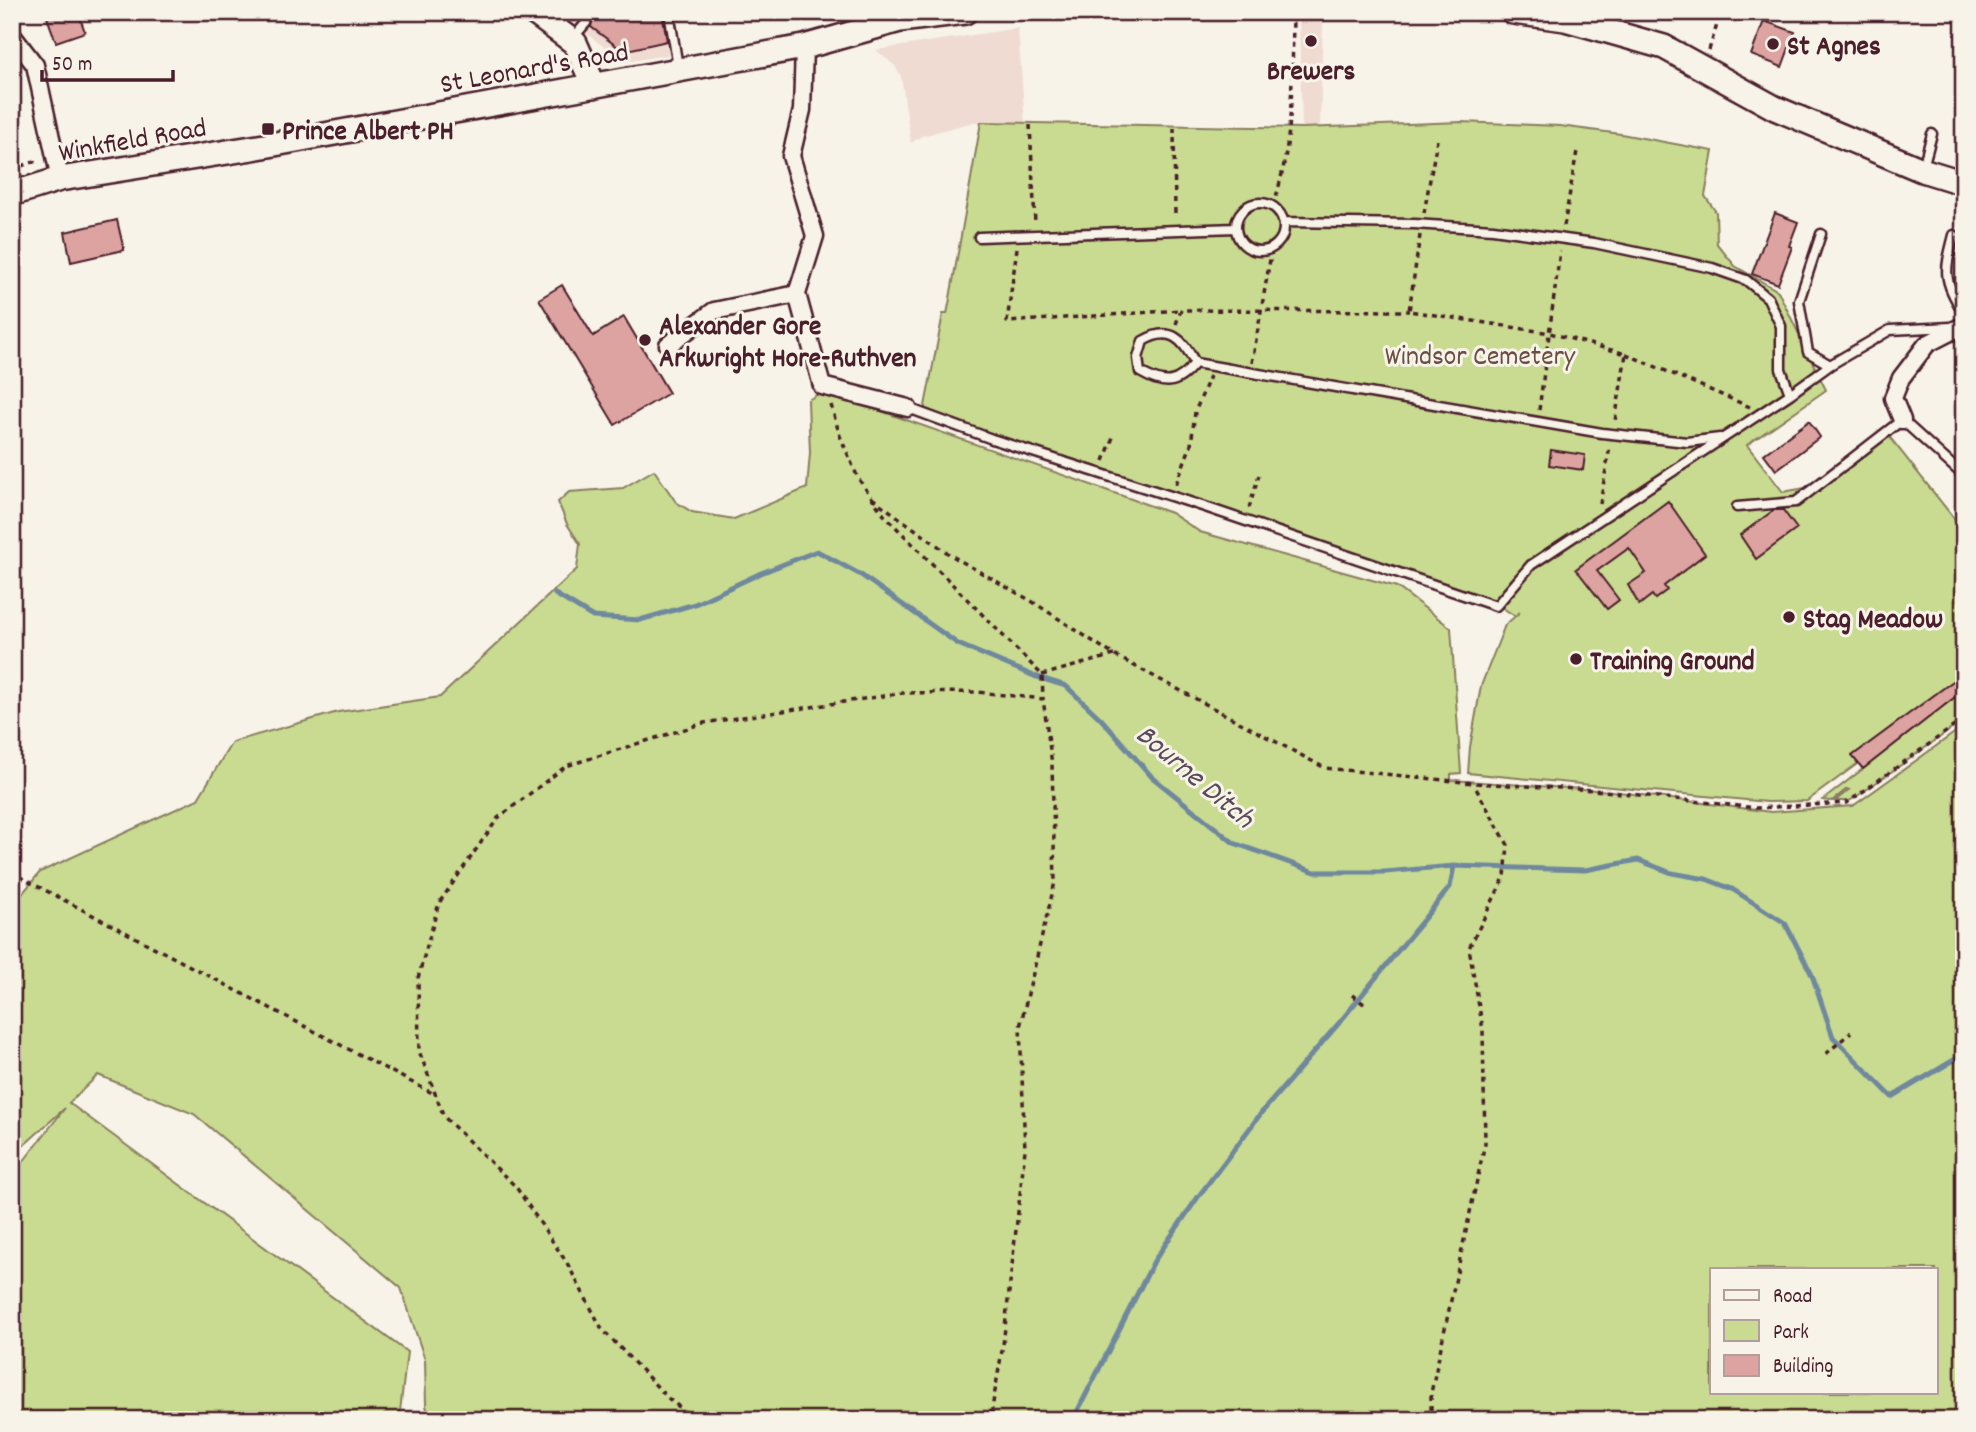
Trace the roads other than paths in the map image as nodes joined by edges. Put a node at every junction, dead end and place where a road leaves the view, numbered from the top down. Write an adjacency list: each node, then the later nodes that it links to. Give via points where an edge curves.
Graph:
1 (533, 12): 8 (main road)
2 (669, 12): 10 (lane)
3 (1513, 12): 14 (main road, via 1566,19 1664,47 1775,108)
4 (958, 13): 5 (main road, St Leonard's Road)
5 (886, 21): 9 (main road, via 851,26); 9 (main road, St Leonard's Road, via 839,48)
6 (586, 23): 8 (lane)
7 (12, 35): 15 (street, via 35,65)
8 (571, 40): 11 (main road)
9 (810, 46): 10 (main road, St Leonard's Road); 23 (street, via 791,156 815,236)
10 (679, 70): 11 (main road, St Leonard's Road)
11 (594, 86): 13 (main road, St Leonard's Road)
12 (1932, 134): 14 (lane)
13 (264, 146): 15 (main road, Winkfield Road)
14 (1922, 170): 16 (main road)
15 (60, 180): 17 (main road, Winkfield Road)
16 (1964, 183)
17 (12, 194)
18 (1284, 222): 19 (lane, via 1273,206 1262,203 1248,205 1238,216); 19 (lane, via 1282,236 1272,248 1254,250 1244,245); 28 (lane, via 1493,229 1712,268 1746,280 1768,298 1781,326 1781,369)
19 (1236, 228): 22 (lane)
20 (1821, 234): 27 (lane, via 1799,302 1808,352)
21 (1954, 235): 24 (lane, via 1945,271)
22 (979, 237)
23 (797, 294): 25 (street, via 714,310); 29 (street, via 822,386)
24 (1963, 322): 27 (lane, via 1890,330); 30 (street, via 1927,344 1901,378 1893,398)
25 (668, 345)
26 (1195, 363): 26 (lane, via 1185,376 1155,381 1140,372 1138,358 1143,341 1155,334 1172,335 1185,344); 31 (lane, via 1612,434 1687,442)
27 (1830, 365): 28 (lane)
28 (1790, 394): 31 (lane)
29 (908, 408): 31 (lane, via 1496,606 1531,565)
30 (1902, 420): 32 (lane); 33 (lane, via 1796,502)
31 (1723, 437)
32 (1964, 476)
33 (1737, 507)

